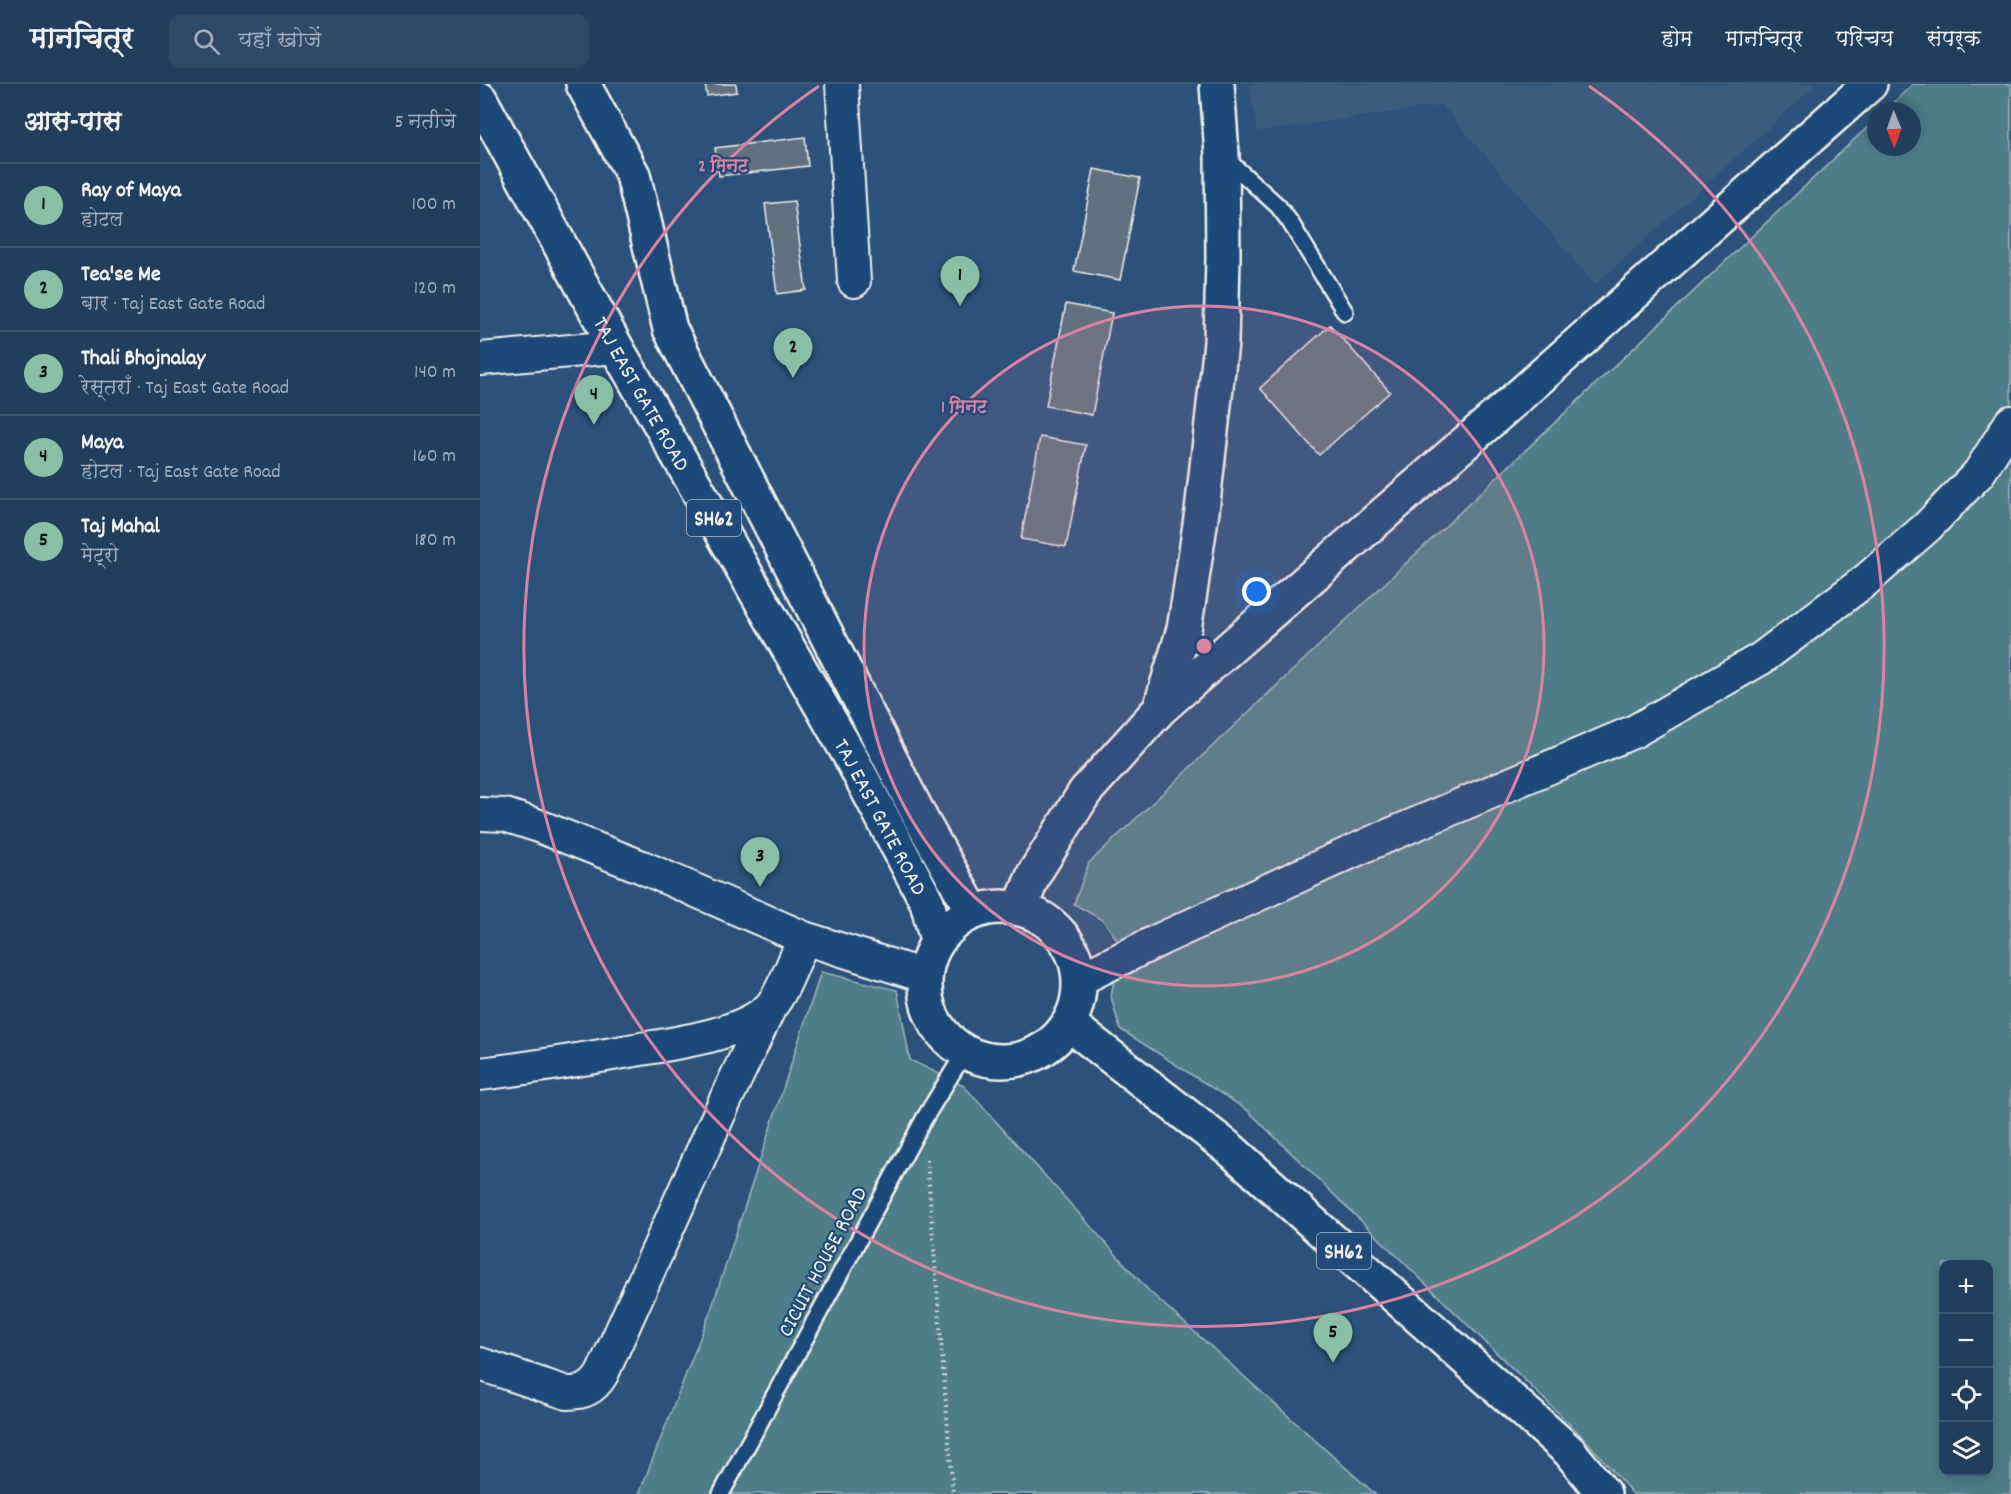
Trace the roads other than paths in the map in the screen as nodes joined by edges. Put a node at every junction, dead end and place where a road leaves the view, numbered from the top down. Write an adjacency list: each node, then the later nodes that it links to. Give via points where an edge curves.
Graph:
1 (583, 84): 15 (main road, SH62, via 633,175 670,329 917,811)
2 (842, 84): 7 (street)
3 (1217, 84): 6 (main road)
4 (1870, 84): 12 (main road)
5 (480, 99): 9 (main road, TAJ EAST GATE ROAD / SH62)
6 (1222, 155): 8 (lane, via 1278,206); 12 (main road, via 1221,343 1184,629)
7 (854, 280)
8 (1345, 312)
9 (616, 347): 10 (street); 17 (main road, TAJ EAST GATE ROAD / SH62, via 850,756 927,902)
10 (480, 359)
11 (2011, 422): 19 (street, via 1979,473 1927,527 1865,581 1762,658 1635,731 1371,843)
12 (1160, 709): 14 (main road, via 1085,792 1034,874)
13 (488, 810): 16 (street, via 642,867)
14 (1020, 908): 15 (main road, via 997,906); 19 (main road, via 1055,927 1068,942)
15 (973, 912): 17 (main road, via 953,923)
16 (804, 938): 18 (street); 20 (street)
17 (937, 940): 18 (main road)
18 (924, 976): 22 (main road, via 924,994 937,1028)
19 (1080, 979): 21 (main road)
20 (770, 1007): 23 (street, via 712,1037); 24 (street, via 595,1386 581,1393 567,1393)
21 (1069, 1024): 22 (main road, via 1053,1042 1033,1055 1010,1061 987,1060); 26 (main road, SH62, via 1231,1149 1569,1451)
22 (965, 1053): 25 (lane, CICUIT HOUSE ROAD, via 924,1119)
23 (480, 1074)
24 (480, 1364)
25 (721, 1494)
26 (1604, 1494)

